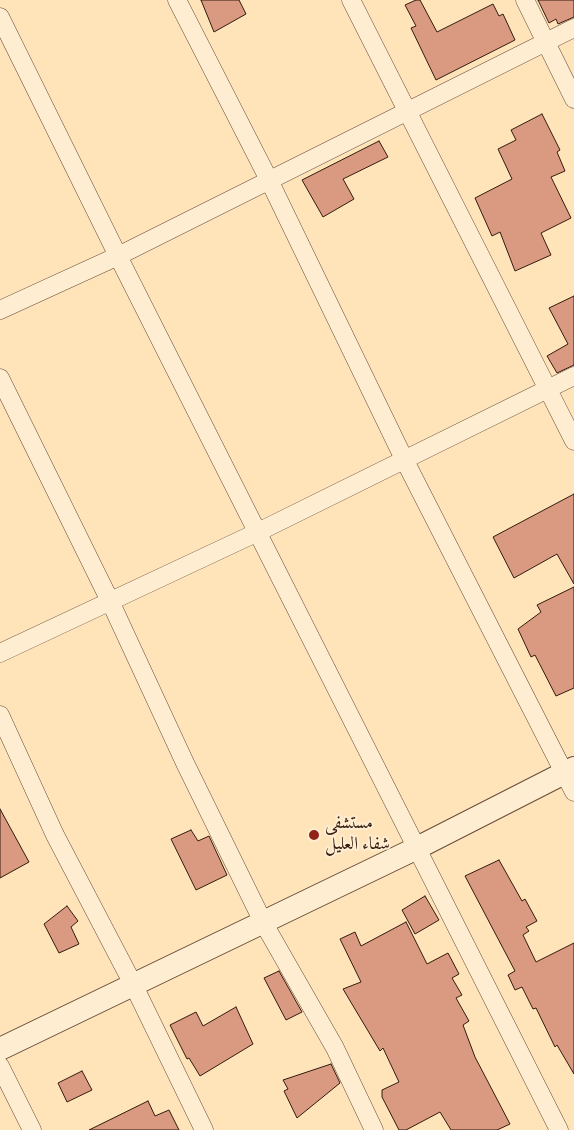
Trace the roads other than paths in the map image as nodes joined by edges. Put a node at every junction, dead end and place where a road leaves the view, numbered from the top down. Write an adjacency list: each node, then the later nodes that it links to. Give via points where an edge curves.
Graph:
1 (178, 0): 9 (street)
2 (351, 0): 8 (street)
3 (525, 0): 6 (street)
4 (0, 17): 10 (street)
5 (574, 28): 6 (street)
6 (546, 42): 7 (street); 8 (street)
7 (574, 99)
8 (406, 110): 9 (street); 14 (street)
9 (269, 180): 10 (street); 16 (street)
10 (118, 256): 11 (street); 17 (street)
11 (0, 310)
12 (574, 376): 14 (street)
13 (0, 378): 18 (street)
14 (548, 389): 15 (street); 16 (street)
15 (574, 441)
16 (404, 459): 17 (street); 21 (street)
17 (258, 532): 18 (street); 22 (street)
18 (110, 601): 19 (street); 23 (street, via 185,764)
19 (0, 653)
20 (0, 715): 24 (street, via 55,835)
21 (571, 777): 22 (street)
22 (417, 848): 23 (street); 30 (street)
23 (264, 922): 24 (street); 29 (street, via 335,1048)
24 (134, 986): 25 (street); 28 (street)
25 (0, 1049)
26 (0, 1066): 27 (street)
27 (32, 1130)
28 (204, 1130)
29 (374, 1130)
30 (558, 1130)

